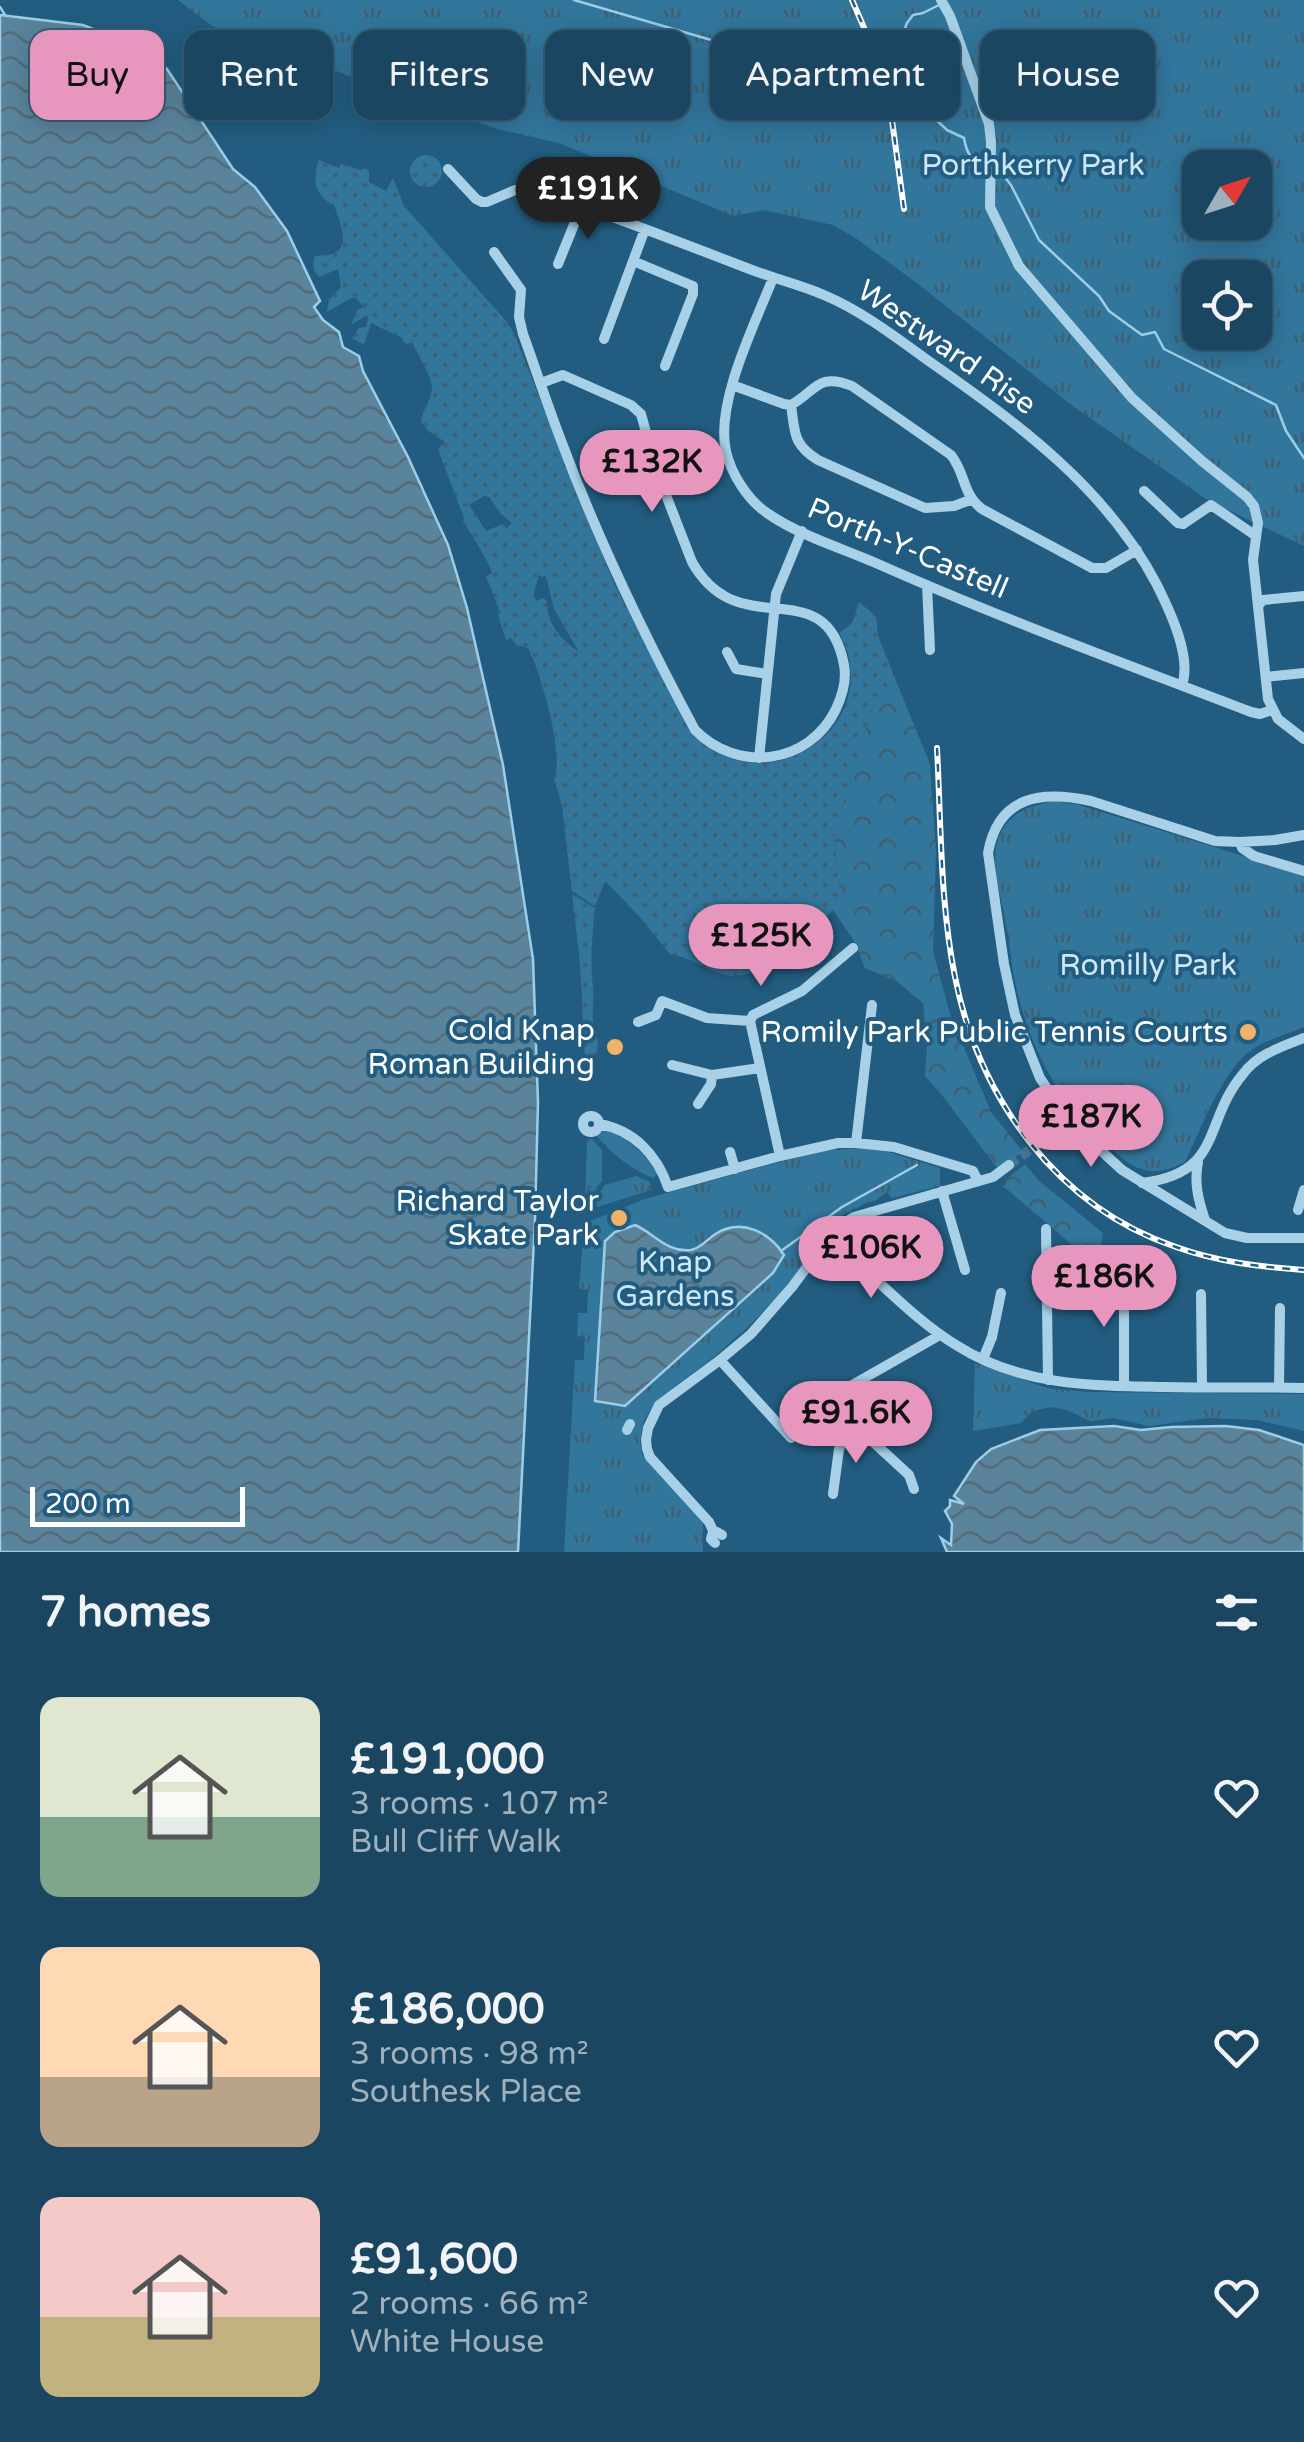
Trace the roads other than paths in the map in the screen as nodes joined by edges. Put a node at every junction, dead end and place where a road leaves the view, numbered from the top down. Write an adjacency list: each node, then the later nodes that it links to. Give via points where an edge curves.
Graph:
1 (943, 4): 21 (street, via 989,124 990,206 1019,266 1132,398 1248,497 1258,515)
2 (448, 169): 4 (street)
3 (474, 176): 4 (street)
4 (464, 186): 5 (street, Westward Rise, via 487,202 526,188)
5 (582, 205): 6 (street, Westward Rise); 9 (street)
6 (645, 229): 8 (street); 10 (street, Westward Rise)
7 (494, 252): 13 (street, via 522,290 519,317)
8 (633, 261): 11 (street); 12 (street, via 693,286)
9 (558, 264)
10 (773, 278): 14 (street); 22 (street, Westward Rise, via 850,308 1026,430)
11 (604, 339)
12 (665, 366)
13 (541, 383): 17 (street, via 563,375 631,405 644,424); 35 (street, via 620,582 695,730 718,749)
14 (732, 385): 15 (street); 16 (street)
15 (792, 404): 19 (street, via 797,440 818,460 924,508); 19 (street, via 818,384 852,386 950,456)
16 (726, 454): 17 (street); 20 (street, Porth-Y-Castell, via 756,503)
17 (658, 474): 26 (street, via 698,574 729,598)
18 (1144, 491): 21 (street, via 1178,523 1211,505)
19 (970, 500): 22 (street, via 1092,568 1106,568)
20 (802, 532): 23 (street, Porth-Y-Castell); 26 (street)
21 (1256, 536): 25 (street)
22 (1137, 550): 32 (street, Westward Rise, via 1173,620 1186,665)
23 (927, 585): 27 (street); 32 (street, Porth-Y-Castell)
24 (1304, 596): 25 (street)
25 (1259, 605): 31 (street)
26 (773, 608): 30 (street); 35 (street, via 792,608 820,621 840,651 845,675 838,706 817,736 790,753)
27 (930, 650)
28 (727, 652): 30 (street, via 736,669)
29 (1304, 673): 31 (street)
30 (768, 674): 35 (street)
31 (1266, 677): 33 (street)
32 (1182, 686): 33 (street, Porth-Y-Castell, via 1251,712)
33 (1272, 710): 34 (street)
34 (1304, 739)
35 (759, 758)
36 (1304, 835): 37 (street)
37 (1240, 842): 38 (street, via 1254,856); 48 (street, via 1215,841 1070,796 1033,798 999,820 989,868 1015,1015 1040,1078)
38 (1304, 871)
39 (853, 948): 41 (street, via 802,991)
40 (872, 1005): 50 (street)
41 (750, 1020): 42 (street, via 708,1018 662,1001 656,1015); 45 (street)
42 (638, 1022)
43 (1304, 1038): 54 (street, via 1262,1056 1244,1072)
44 (672, 1065): 46 (street)
45 (760, 1068): 46 (street); 53 (street)
46 (712, 1075): 47 (street)
47 (698, 1104)
48 (1069, 1121): 51 (street); 59 (street)
49 (599, 1124): 57 (street, via 638,1141 668,1187)
50 (856, 1142): 53 (street); 56 (street)
51 (1039, 1143)
52 (730, 1152): 57 (street)
53 (780, 1156): 57 (street)
54 (1198, 1162): 59 (street, via 1171,1178); 63 (street)
55 (1009, 1165): 58 (street)
56 (954, 1166): 58 (street); 60 (street)
57 (735, 1169)
58 (978, 1181): 60 (street)
59 (1141, 1183): 63 (street)
60 (948, 1190): 66 (street, via 854,1216); 67 (street)
61 (1304, 1190): 62 (street)
62 (1298, 1210)
63 (1205, 1221): 65 (street, via 1247,1238)
64 (1046, 1229): 75 (street)
65 (1304, 1238)
66 (838, 1241): 72 (street); 74 (street, via 819,1250 769,1315)
67 (965, 1270)
68 (1124, 1274): 76 (street)
69 (1001, 1293): 73 (street)
70 (1201, 1294): 77 (street)
71 (1280, 1308): 78 (street)
72 (940, 1335): 73 (street); 80 (street)
73 (983, 1358): 75 (street)
74 (720, 1360): 80 (street, via 791,1438 813,1408); 84 (street, via 659,1405 646,1440 650,1457)
75 (1048, 1380): 76 (street)
76 (1124, 1386): 77 (street)
77 (1202, 1388): 78 (street)
78 (1279, 1388): 79 (street)
79 (1304, 1388)
80 (836, 1394): 81 (street)
81 (858, 1428): 82 (street, via 910,1475); 83 (street, via 839,1449)
82 (914, 1489)
83 (834, 1494)
84 (714, 1533)

